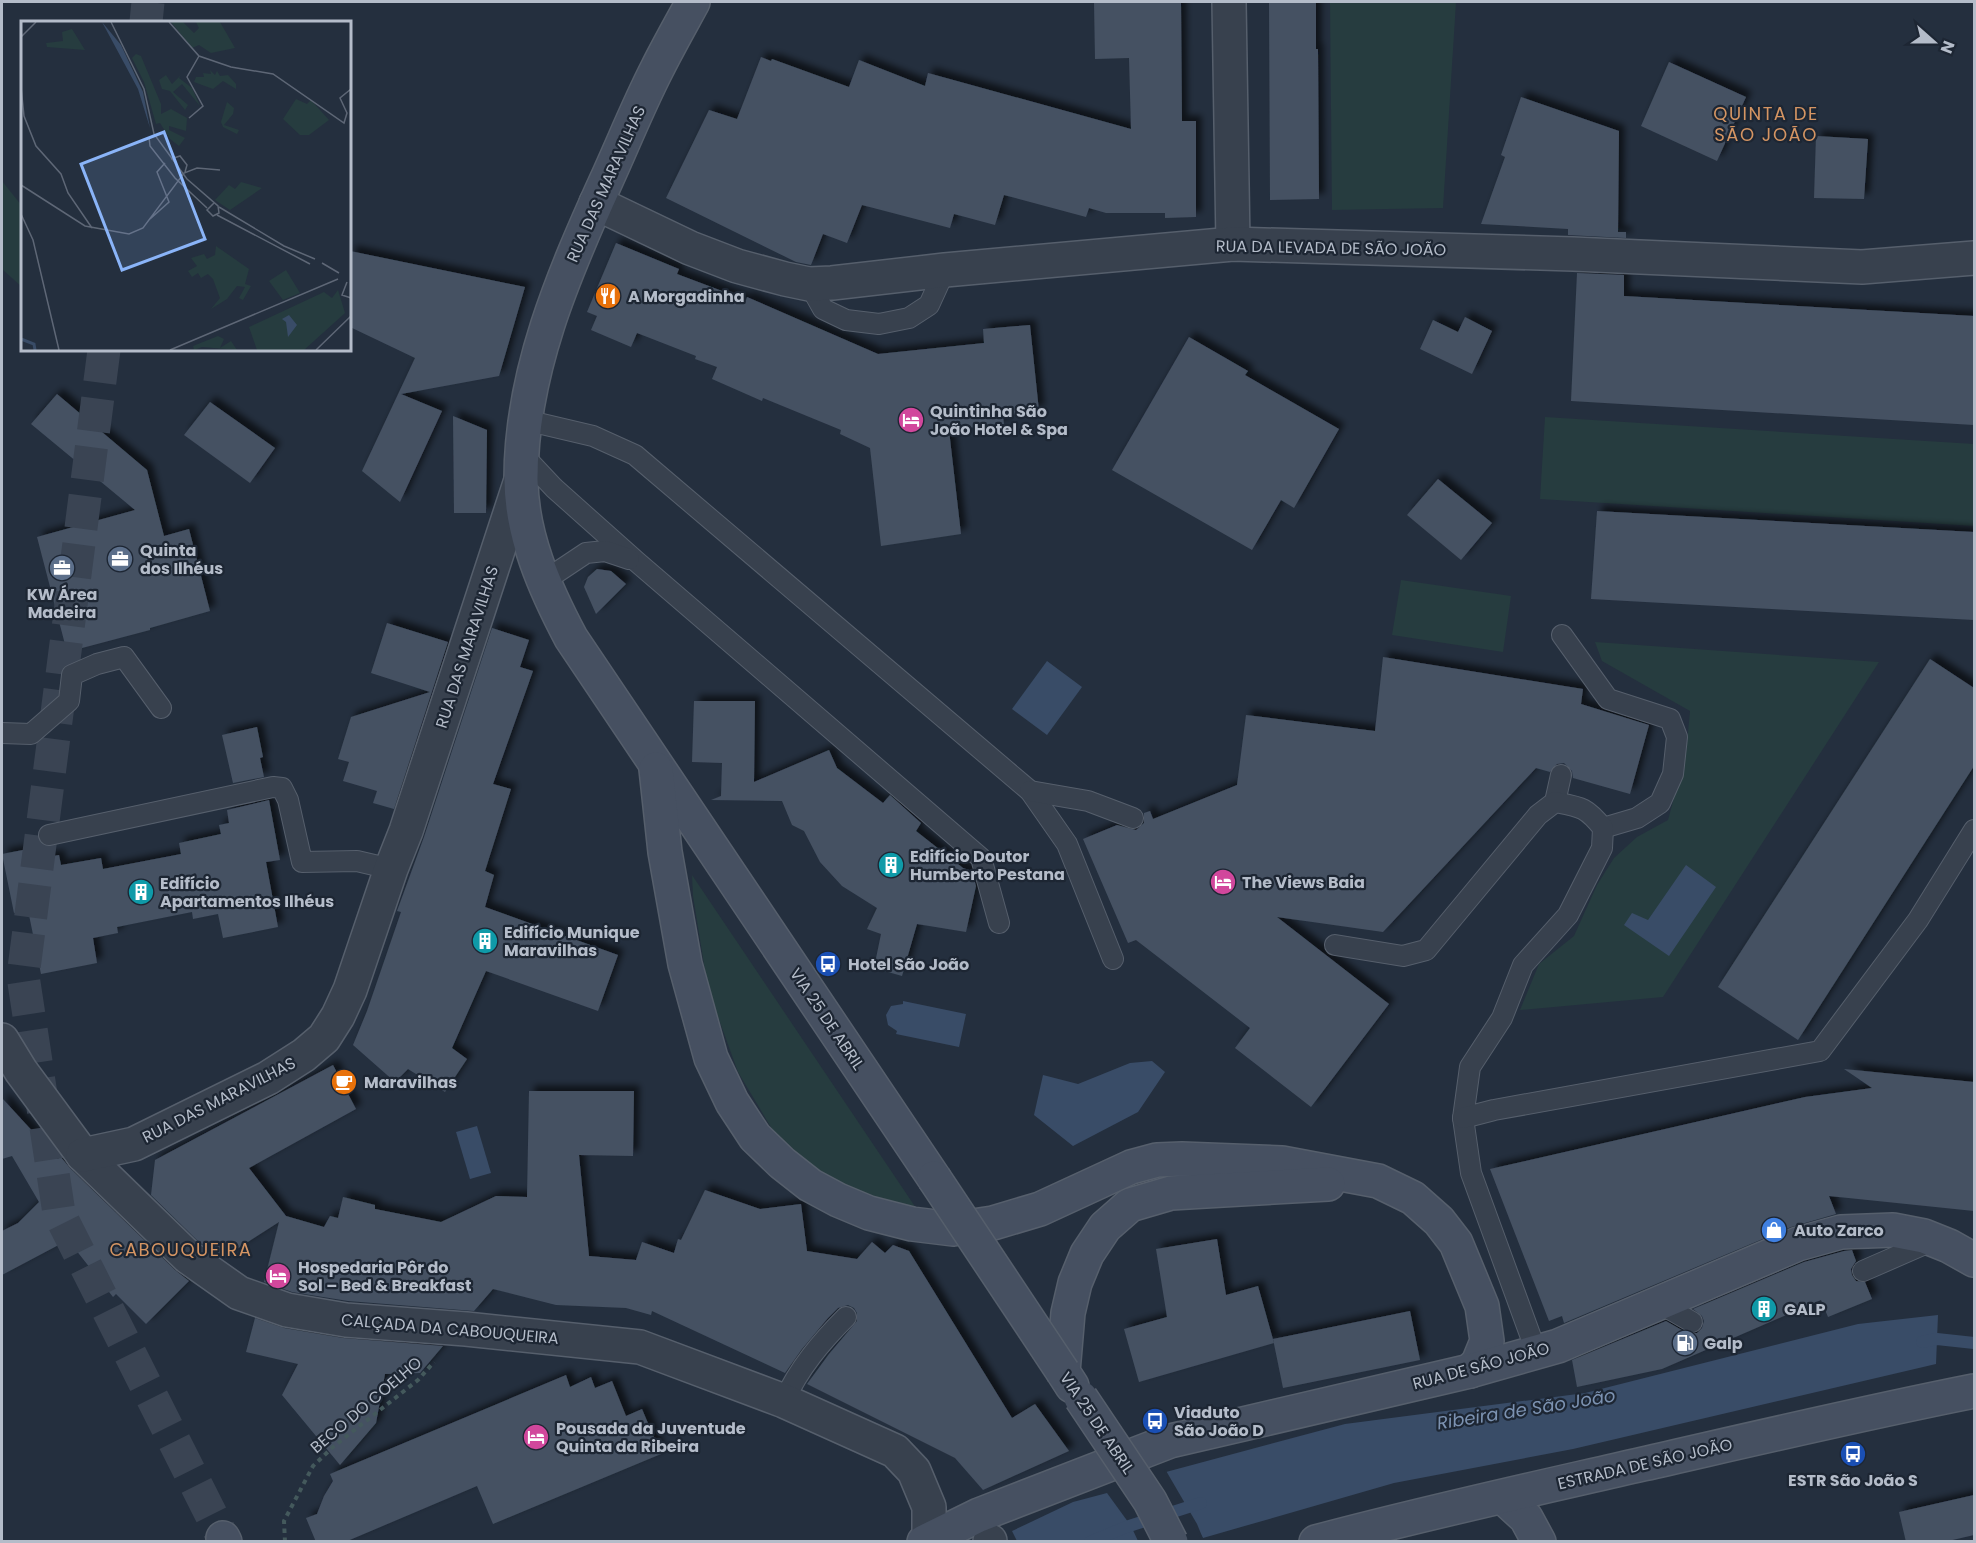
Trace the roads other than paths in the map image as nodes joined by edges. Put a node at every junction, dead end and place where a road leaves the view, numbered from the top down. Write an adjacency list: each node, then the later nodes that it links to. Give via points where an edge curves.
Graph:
1 (693, 2): 3 (main road, RUA DAS MARAVILHAS, via 656,71)
2 (1228, 2): 4 (street)
3 (596, 203): 7 (street, RUA DA LEVADA DE SÃO JOÃO, via 737,266); 8 (main road, RUA DAS MARAVILHAS, via 542,339)
4 (1233, 244): 5 (street, RUA DA LEVADA DE SÃO JOÃO, via 1862,267); 6 (street, RUA DA LEVADA DE SÃO JOÃO)
5 (1974, 258)
6 (945, 270): 7 (street, RUA DA LEVADA DE SÃO JOÃO); 7 (lane, via 929,305 909,318 879,324 846,320 824,309)
7 (809, 284)
8 (525, 420): 9 (main road, RUA DAS MARAVILHAS); 17 (lane, via 593,436 635,455)
9 (522, 468): 10 (lane, via 568,498); 11 (main road, VIA 25 DE ABRIL, via 532,545); 23 (street, RUA DAS MARAVILHAS)
10 (637, 562): 11 (lane, via 604,551 586,552); 24 (lane, via 981,858)
11 (544, 581): 15 (main road, VIA 25 DE ABRIL, via 571,638)
12 (1562, 635): 20 (lane, via 1608,699 1670,719 1677,737 1673,774 1660,803 1637,818)
13 (161, 708): 14 (lane, via 124,657 72,675 69,701 31,734)
14 (2, 733)
15 (656, 764): 30 (main road, via 665,852 683,952 711,1058 732,1102 755,1137 810,1185 869,1213 953,1229 993,1223 1040,1209 1131,1167 1157,1160 1282,1163); 39 (main road, VIA 25 DE ABRIL, bridge)
16 (1561, 775): 18 (lane)
17 (1030, 791): 19 (lane, via 1088,801); 26 (lane, via 1067,844)
18 (1555, 802): 20 (lane, via 1591,812); 25 (lane, via 1538,815 1426,950 1403,956)
19 (1133, 818)
20 (1603, 828): 28 (lane, via 1602,848 1568,915 1522,965 1502,1018 1470,1067)
21 (1974, 830): 28 (lane, via 1918,920 1820,1051)
22 (49, 835): 23 (lane, via 273,787 282,789 288,800 302,862 357,861)
23 (391, 869): 29 (street, RUA DAS MARAVILHAS, via 350,990 324,1038 268,1078 134,1144)
24 (999, 923)
25 (1335, 945)
26 (1113, 959)
27 (2, 1040): 29 (street, CALÇADA DA CABOUQUEIRA)
28 (1463, 1118): 37 (lane, via 1471,1173)
29 (83, 1155): 41 (street, CALÇADA DA CABOUQUEIRA, via 188,1257 239,1293 287,1310 346,1320 640,1347)
30 (1378, 1181): 38 (main road, via 1413,1198 1455,1243 1482,1306 1487,1341 1478,1363); 39 (main road, via 1171,1193 1130,1205 1105,1227 1087,1254 1075,1283)
31 (1934, 1240): 32 (main road, RUA DE SÃO JOÃO); 33 (lane); 34 (main road, RUA DE SÃO JOÃO, via 1893,1230 1841,1232 1798,1244)
32 (1974, 1260)
33 (1863, 1271)
34 (1659, 1303): 36 (lane); 37 (main road, RUA DE SÃO JOÃO)
35 (846, 1317): 41 (lane, via 817,1346)
36 (1692, 1322)
37 (1536, 1352): 38 (main road, RUA DE SÃO JOÃO)
38 (1470, 1371): 43 (main road, RUA DE SÃO JOÃO, via 1170,1441)
39 (1063, 1372): 45 (main road, VIA 25 DE ABRIL, bridge, via 1150,1501)
40 (1974, 1391): 42 (main road, ESTRADA DE SÃO JOÃO)
41 (784, 1401): 44 (street, CALÇADA DA CABOUQUEIRA, via 895,1451 914,1471 928,1507)
42 (1503, 1497): 46 (main road, ESTRADA DE SÃO JOÃO); 47 (main road, via 1526,1518)
43 (986, 1533): 44 (main road, RUA DE SÃO JOÃO)
44 (927, 1540)
45 (1172, 1542)
46 (1316, 1542)
47 (1539, 1542)

